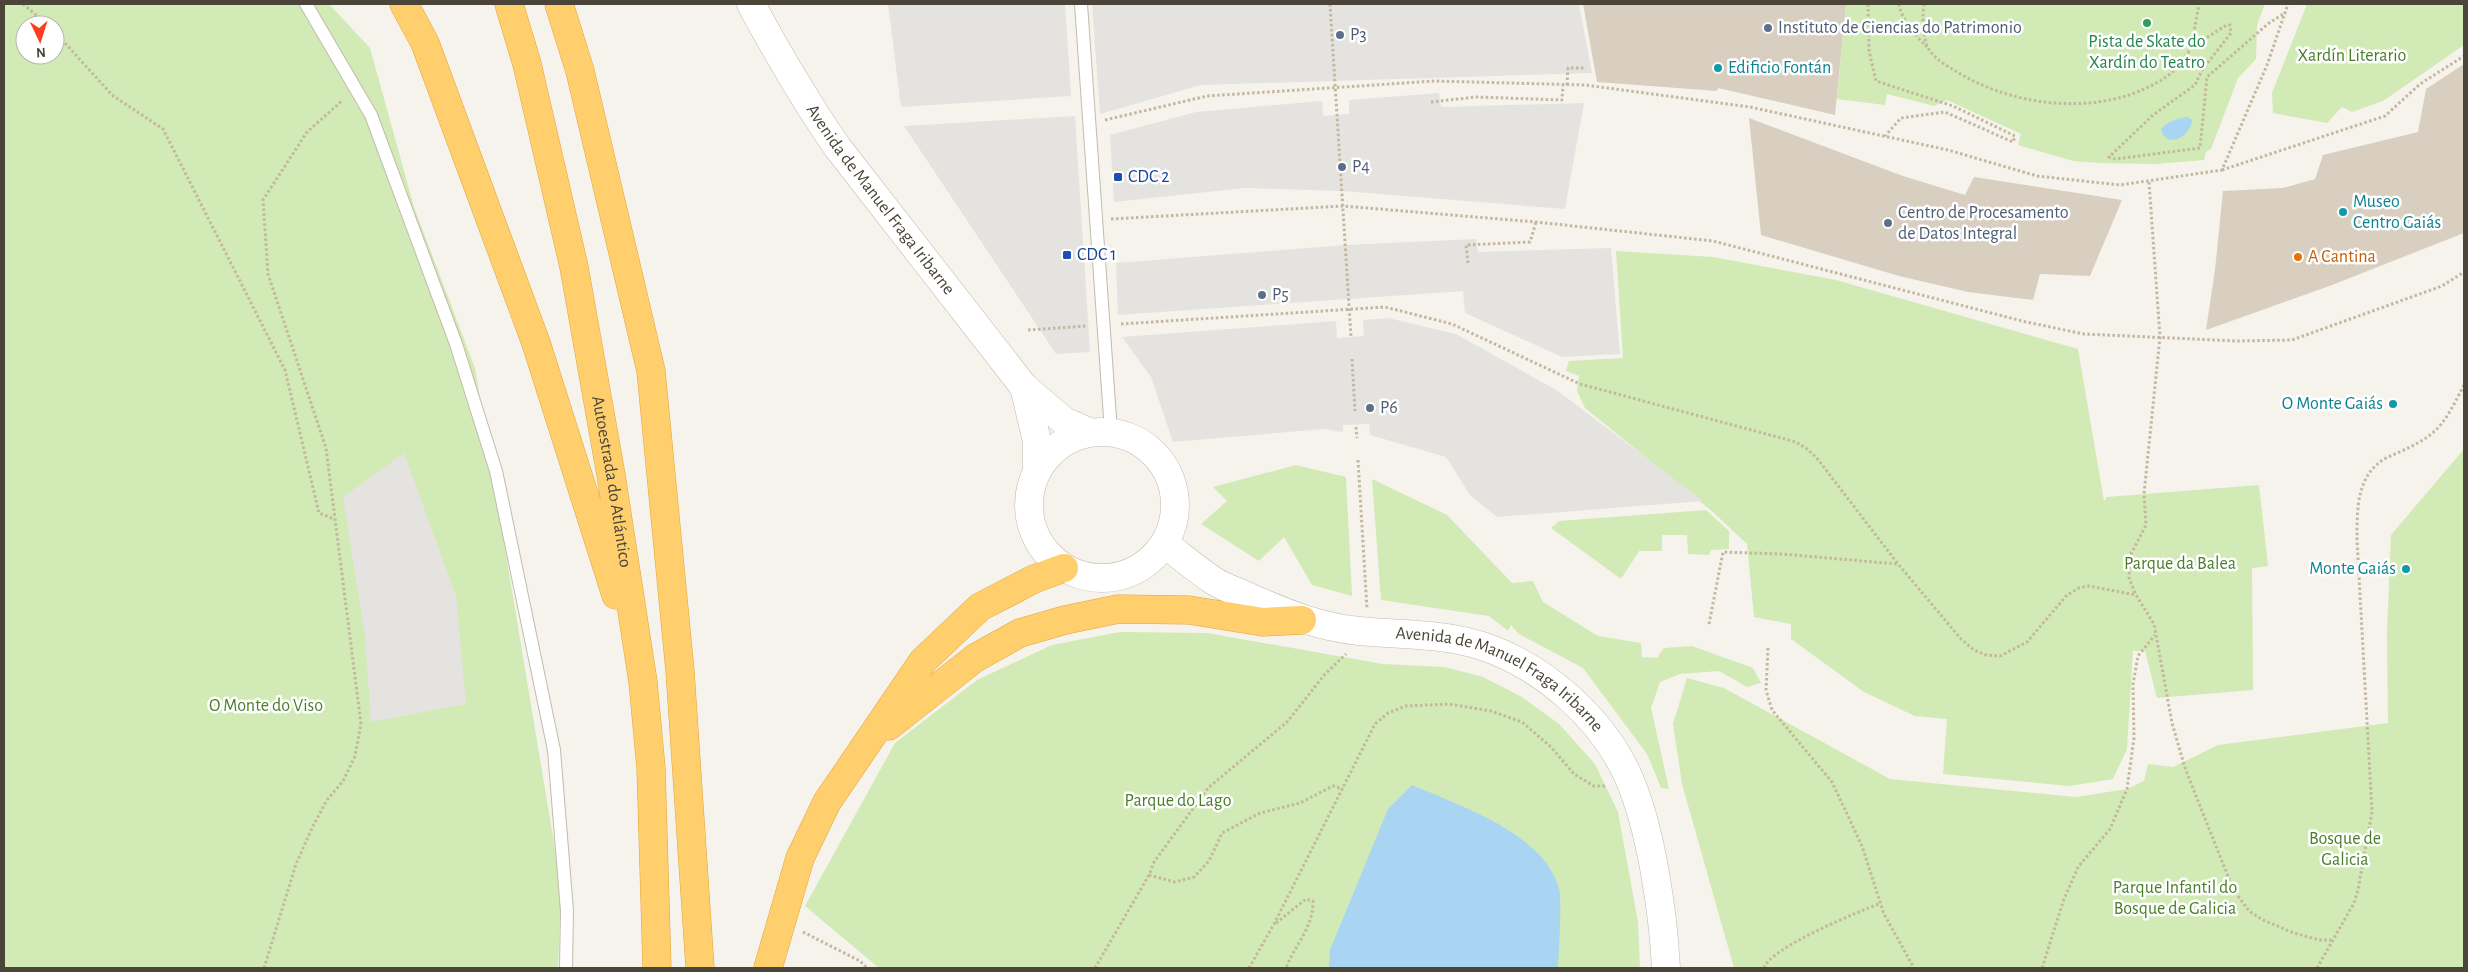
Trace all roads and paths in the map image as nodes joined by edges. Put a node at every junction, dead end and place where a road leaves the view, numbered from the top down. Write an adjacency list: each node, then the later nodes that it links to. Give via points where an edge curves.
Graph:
1 (23, 4): 15 (path)
2 (306, 4): 23 (lane)
3 (404, 4): 60 (highway, via 426,43 536,343)
4 (509, 4): 60 (highway, Autoestrada do Atlántico, via 574,268)
5 (559, 4): 72 (highway, via 580,71 651,371 680,671)
6 (751, 4): 42 (street, Avenida de Manuel Fraga Iribarne, via 783,64 838,148)
7 (1081, 4): 25 (lane)
8 (1330, 4): 22 (path)
9 (1868, 4): 26 (path, via 1869,51 1876,81 1952,106 2015,136 2013,142 1945,112 1901,118)
10 (1899, 4): 17 (path, via 1912,32)
11 (1924, 4): 17 (path, via 1922,14)
12 (2199, 4): 18 (path)
13 (2288, 4): 14 (path)
14 (2285, 13): 18 (path, via 2269,23 2207,78 2200,148 2115,159 2109,157 2153,115 2195,85 2202,70 2231,33 2230,25); 27 (path)
15 (36, 15)
16 (65, 43): 49 (path, via 112,94 163,129 285,370 320,513)
17 (1928, 48): 18 (path, via 1943,63 1968,79 1996,90 2026,99 2077,104 2104,101 2156,84 2176,69)
18 (2191, 49)
19 (2464, 56): 27 (path, via 2420,84 2385,116)
20 (1585, 68): 21 (path, via 1568,68)
21 (1565, 85): 22 (path, via 1435,81); 24 (path, via 1562,100 1476,97); 26 (path, via 1750,107)
22 (1336, 88): 25 (path, via 1207,96); 29 (path)
23 (354, 90): 49 (path, via 307,132 263,200 268,274 326,448); 70 (lane, via 371,115 453,335 496,471 554,750 567,911)
24 (1431, 102)
25 (1090, 123): 30 (lane)
26 (1885, 136): 28 (path, via 2037,176 2120,185)
27 (2222, 170): 28 (path)
28 (2149, 182): 39 (path)
29 (1343, 206): 30 (path); 31 (path); 34 (path)
30 (1096, 220): 45 (lane)
31 (1536, 222): 32 (path, via 1530,242 1466,245); 39 (path, via 1714,241 2026,322 2084,334)
32 (1468, 263)
33 (2464, 272): 39 (path, via 2442,286 2292,340)
34 (1349, 309): 35 (path); 38 (path); 51 (path, via 1385,307 1452,324 1580,384 1796,442 1816,457)
35 (1121, 324)
36 (1086, 326): 37 (path)
37 (1028, 330)
38 (1351, 337)
39 (2160, 337): 53 (path, via 2144,494 2146,525 2134,545 2128,569)
40 (1352, 359): 43 (path)
41 (2464, 385): 68 (path, via 2438,429 2384,459 2366,479 2358,499 2357,540 2372,812 2358,890 2348,916)
42 (1024, 387): 45 (street, Avenida de Manuel Fraga Iribarne, via 1064,421); 48 (street, Avenida de Manuel Fraga Iribarne, via 1037,441)
43 (1355, 411)
44 (1356, 428): 46 (path)
45 (1100, 432): 48 (street, Avenida de Manuel Fraga Iribarne, via 1068,440 1050,453); 50 (street, Avenida de Manuel Fraga Iribarne, via 1134,438 1154,452 1168,472 1176,496 1175,521)
46 (1356, 438)
47 (1358, 460): 54 (path)
48 (1037, 470): 52 (street, Avenida de Manuel Fraga Iribarne, via 1029,491 1029,514 1034,535 1047,554)
49 (334, 519): 69 (path, via 361,724 351,764 343,781 327,800 296,864)
50 (1165, 544): 52 (street, Avenida de Manuel Fraga Iribarne, via 1150,562 1130,573 1108,579 1085,577); 55 (street, Avenida de Manuel Fraga Iribarne, via 1214,581)
51 (1898, 564): 53 (path, via 1962,639 1986,655 2000,656 2028,642 2067,595 2079,588 2089,586); 56 (path, via 1723,552)
52 (1064, 568): 61 (highway, via 1034,579 980,608 923,661)
53 (2136, 595): 57 (path, via 2152,616)
54 (1367, 600)
55 (1302, 620): 61 (highway, via 1263,622 1189,610 1118,609 1065,620 1020,633 975,658); 62 (street, Avenida de Manuel Fraga Iribarne, via 1360,631 1443,637 1483,646 1561,689 1600,730)
56 (1708, 624)
57 (2156, 634): 68 (path, via 2172,723 2233,888 2249,911 2263,920 2294,933); 81 (path, via 2138,656 2133,684 2134,738 2127,789 2110,829 2078,868 2064,899)
58 (1768, 648): 65 (path, via 1766,690 1772,710 1832,782 1862,846)
59 (1352, 649): 64 (path, via 1325,674 1287,722 1208,788 1154,862)
60 (643, 682): 71 (highway, Autoestrada do Atlántico, via 651,768)
61 (864, 746): 73 (highway, via 827,802 800,858)
62 (1628, 775): 63 (path, via 1608,786 1594,786 1574,774 1551,747 1522,722 1491,711 1449,704 1406,706 1388,713 1375,724); 78 (street, Avenida de Manuel Fraga Iribarne, via 1645,825)
63 (1343, 789): 64 (path, via 1333,786 1300,803 1260,813 1222,833 1208,860 1194,877 1175,882); 66 (path)
64 (1149, 875): 75 (path)
65 (1881, 903): 79 (path, via 1798,940 1766,962); 80 (path)
66 (1274, 924): 76 (path); 77 (path, via 1306,899 1313,901 1305,933)
67 (803, 931): 74 (path, via 860,961)
68 (2331, 940): 82 (path)
69 (264, 968)
70 (566, 968)
71 (656, 968)
72 (700, 968)
73 (768, 968)
74 (867, 968)
75 (1095, 968)
76 (1249, 968)
77 (1286, 968)
78 (1666, 968)
79 (1764, 968)
80 (1914, 968)
81 (2042, 968)
82 (2317, 968)

